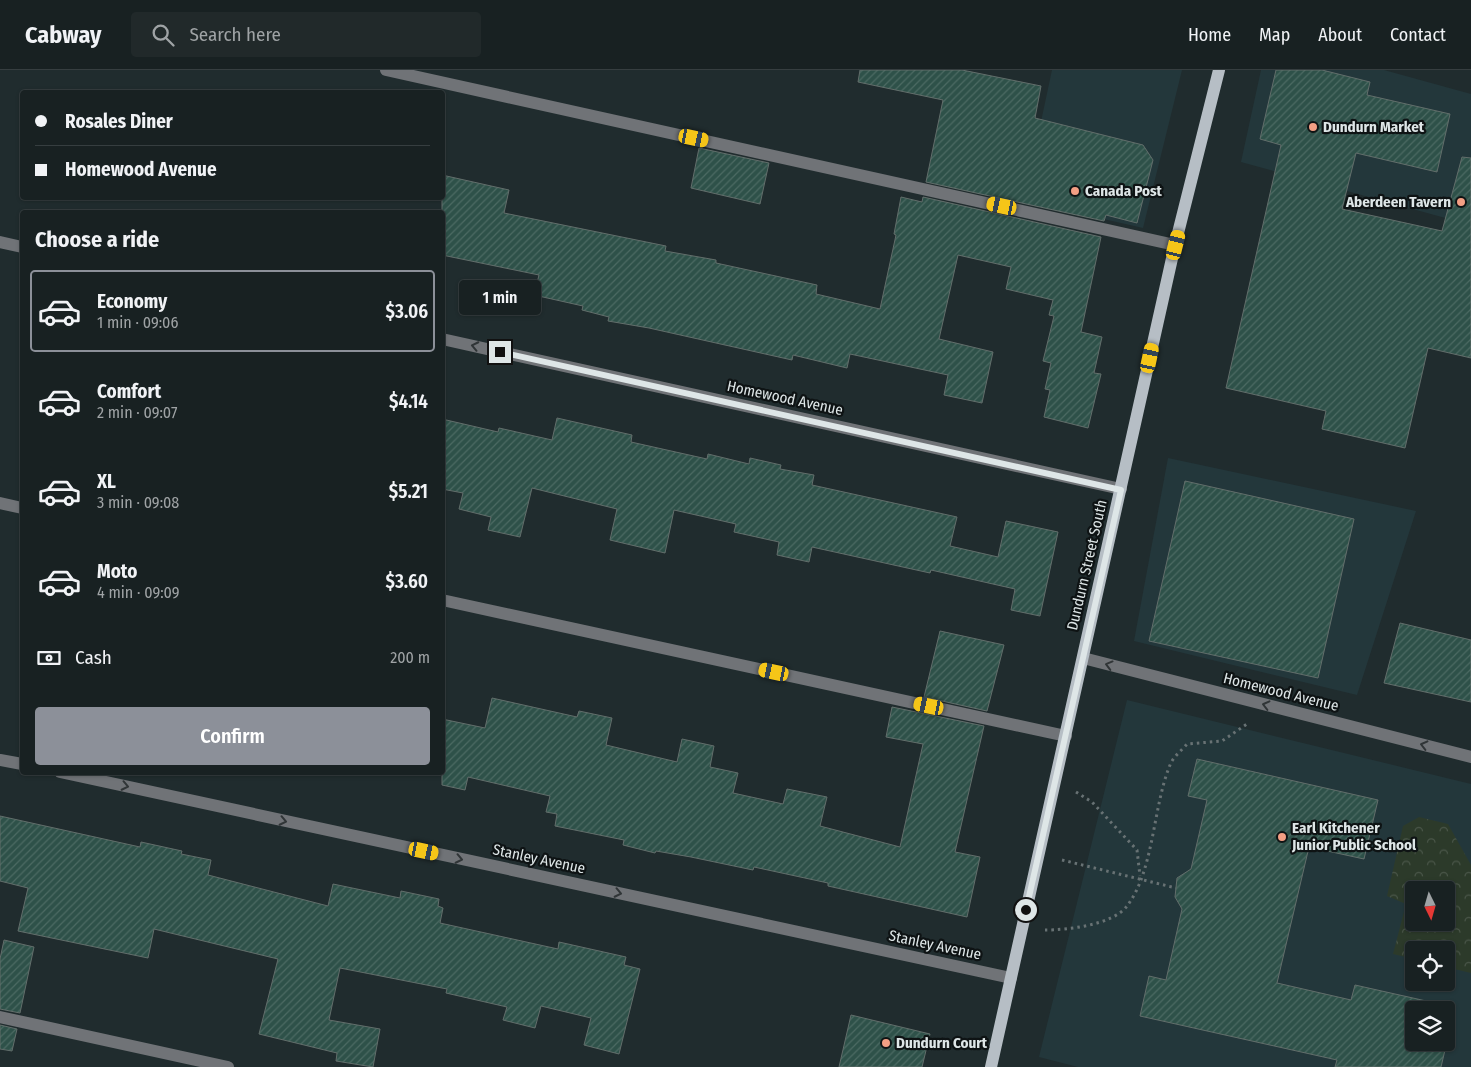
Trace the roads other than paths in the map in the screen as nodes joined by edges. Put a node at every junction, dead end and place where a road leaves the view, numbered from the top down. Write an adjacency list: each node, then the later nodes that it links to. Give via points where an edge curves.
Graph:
1 (386, 70): 4 (street)
2 (1219, 70): 4 (main road, Dundurn Street South)
3 (0, 242): 5 (street)
4 (1176, 245): 7 (main road, Dundurn Street South)
5 (20, 247)
6 (445, 340): 7 (street, Homewood Avenue, one-way to 6)
7 (1121, 490): 11 (main road, Dundurn Street South)
8 (0, 503): 9 (street)
9 (20, 508)
10 (445, 601): 12 (street)
11 (1083, 658): 12 (main road, Dundurn Street South); 13 (street, Homewood Avenue, one-way to 11)
12 (1066, 736): 17 (main road, Dundurn Street South)
13 (1471, 757)
14 (0, 760): 15 (street)
15 (20, 764)
16 (74, 775): 17 (street, Stanley Avenue, one-way to 17)
17 (1011, 978): 20 (main road, Dundurn Street South)
18 (0, 1017): 19 (street)
19 (228, 1067)
20 (991, 1067)

